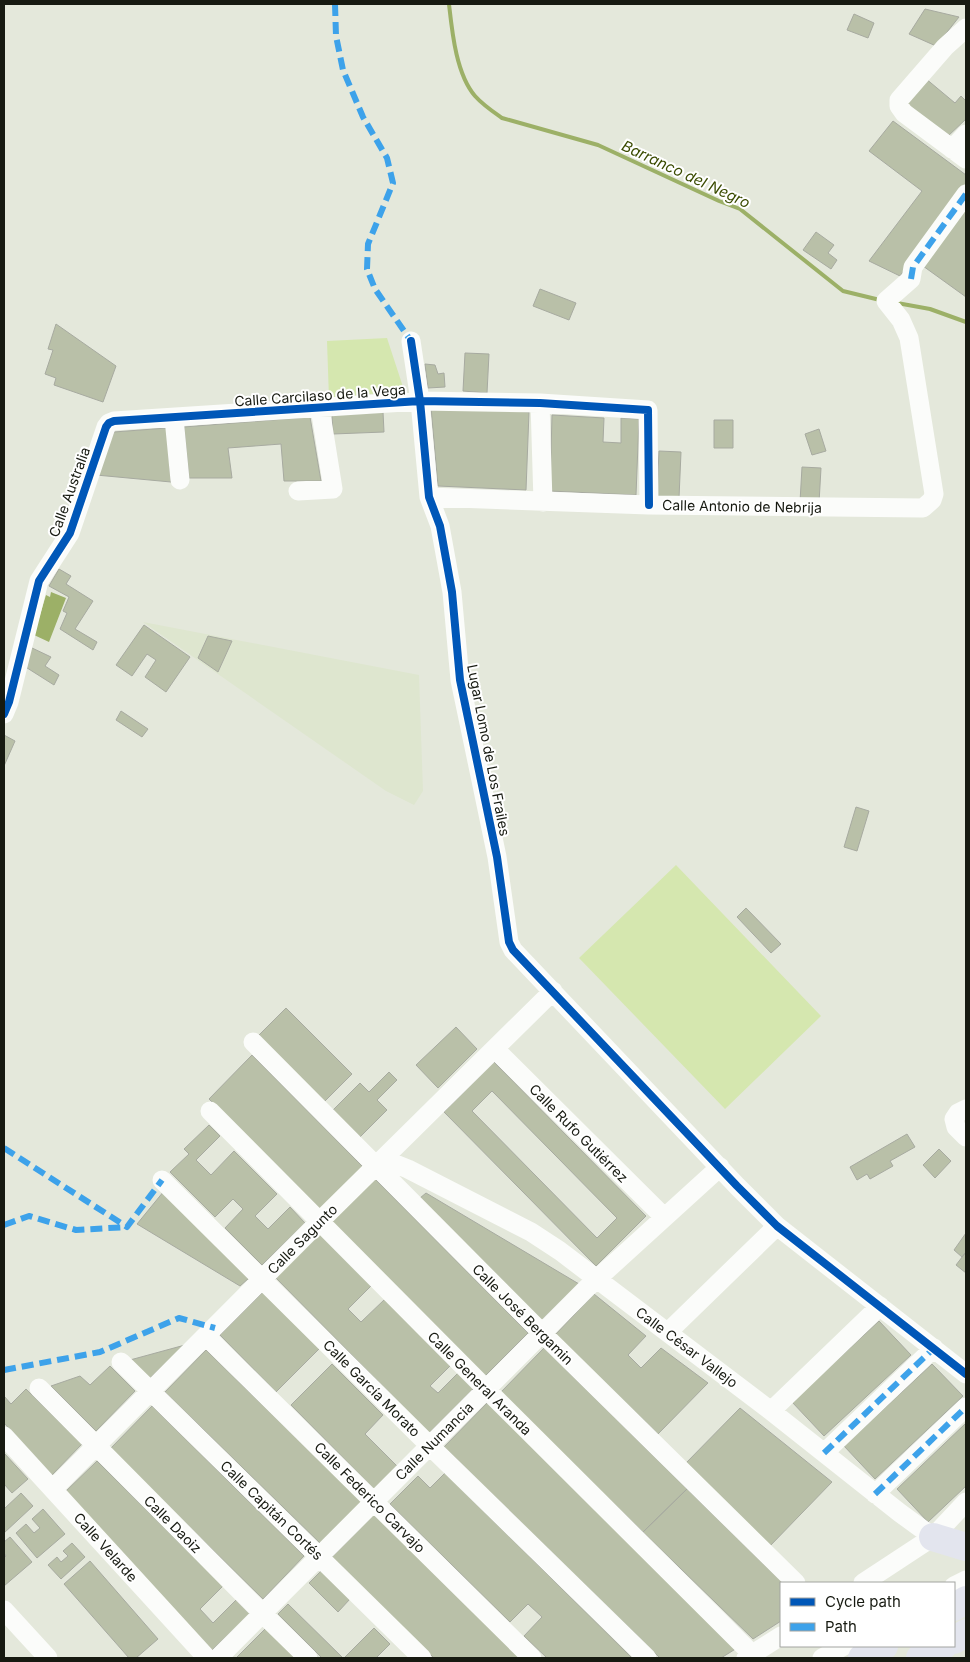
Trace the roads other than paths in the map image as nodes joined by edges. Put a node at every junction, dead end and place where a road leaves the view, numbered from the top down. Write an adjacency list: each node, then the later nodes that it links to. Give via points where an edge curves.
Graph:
1 (966, 28): 3 (street, via 899,100 904,113)
2 (966, 134): 3 (street)
3 (959, 154)
4 (966, 194): 15 (street, Calle Antonio de Nebrija, via 913,267 911,279 886,301 901,320 909,338 934,494 932,500 923,508)
5 (411, 341): 6 (street, Lugar Lomo de Los Frailes)
6 (420, 401): 7 (street, Calle Carcilaso de la Vega); 8 (street, Calle Carcilaso de la Vega); 13 (street, Lugar Lomo de Los Frailes)
7 (540, 403): 14 (street); 15 (street, Calle Carcilaso de la Vega, via 648,410)
8 (320, 408): 9 (street, Calle Carcilaso de la Vega); 12 (street, via 334,489)
9 (174, 418): 10 (street, Calle Carcilaso de la Vega); 11 (street)
10 (114, 422): 16 (street, Calle Australia, via 109,423 104,431 70,533 40,581)
11 (180, 480)
12 (298, 491)
13 (430, 497): 14 (street, Calle Antonio de Nebrija); 17 (street, Lugar Lomo de Los Frailes, via 440,526 452,592 460,680 497,857 510,942 513,950)
14 (543, 502): 15 (street, Calle Antonio de Nebrija)
15 (649, 505)
16 (4, 714)
17 (553, 991): 19 (street, Calle Sagunto); 25 (street)
18 (253, 1042): 24 (street, Calle José Bergamin)
19 (495, 1049): 23 (street, Calle Sagunto); 30 (street, Calle Rufo Gutiérrez)
20 (966, 1109): 22 (street, via 954,1119 956,1127)
21 (210, 1110): 31 (street, Calle General Aranda)
22 (966, 1137)
23 (404, 1140): 24 (street, Calle Sagunto); 26 (street, via 403,1156)
24 (377, 1166): 26 (street, Calle César Vallejo, via 393,1163); 29 (street, Calle José Bergamin); 31 (street, Calle Sagunto)
25 (720, 1167): 30 (street, Calle Numancia); 32 (street)
26 (408, 1169): 27 (street, Calle César Vallejo)
27 (426, 1179): 29 (street, via 409,1184); 34 (street, Calle César Vallejo, via 531,1232)
28 (162, 1180): 33 (street, Calle García Morato)
29 (405, 1194): 37 (street, Calle José Bergamin)
30 (664, 1217): 34 (street, Calle Numancia)
31 (320, 1221): 33 (street, Calle Sagunto); 43 (street, Calle General Aranda)
32 (777, 1226): 35 (street); 36 (street)
33 (263, 1279): 38 (street, Calle Sagunto); 49 (street, Calle García Morato)
34 (597, 1279): 36 (street, Calle César Vallejo); 37 (street, Calle Numancia)
35 (880, 1306): 39 (street); 46 (street)
36 (668, 1332): 46 (street, Calle César Vallejo)
37 (542, 1333): 43 (street, Calle Numancia); 58 (street, Calle José Bergamin)
38 (206, 1336): 44 (street, Calle Sagunto); 53 (street, Calle Federico Carvajo)
39 (934, 1348): 41 (street); 50 (street)
40 (121, 1362): 44 (street, Calle Capitán Cortés)
41 (966, 1374)
42 (39, 1388): 48 (street, Calle Daoiz)
43 (486, 1389): 49 (street, Calle Numancia); 68 (street, Calle General Aranda)
44 (151, 1391): 48 (street, Calle Sagunto); 57 (street, Calle Capitán Cortés)
45 (966, 1407): 52 (street)
46 (771, 1410): 50 (street, Calle César Vallejo)
47 (4, 1436): 51 (street, Calle Velarde)
48 (96, 1446): 51 (street, Calle Sagunto); 63 (street, Calle Daoiz)
49 (429, 1446): 53 (street, Calle Numancia); 75 (street, Calle García Morato)
50 (824, 1453): 52 (street, Calle César Vallejo)
51 (53, 1489): 70 (street, Calle Velarde)
52 (876, 1494): 55 (street, Calle César Vallejo)
53 (374, 1501): 57 (street, Calle Numancia); 74 (street, Calle Federico Carvajo)
54 (966, 1502): 55 (street)
55 (933, 1537): 56 (highway); 59 (street)
56 (966, 1547)
57 (319, 1556): 63 (street, Calle Numancia); 73 (street, Calle Capitán Cortés)
58 (795, 1582)
59 (865, 1582)
60 (966, 1600): 61 (highway)
61 (955, 1606)
62 (4, 1610): 69 (street)
63 (262, 1613): 71 (street, Calle Numancia); 72 (street, Calle Daoiz)
64 (780, 1637): 68 (street)
65 (842, 1647): 76 (street)
66 (882, 1647): 77 (highway)
67 (958, 1649): 78 (highway)
68 (749, 1656)
69 (48, 1658)
70 (207, 1658)
71 (218, 1658)
72 (308, 1658)
73 (422, 1658)
74 (532, 1658)
75 (647, 1658)
76 (822, 1658)
77 (862, 1658)
78 (920, 1658)

